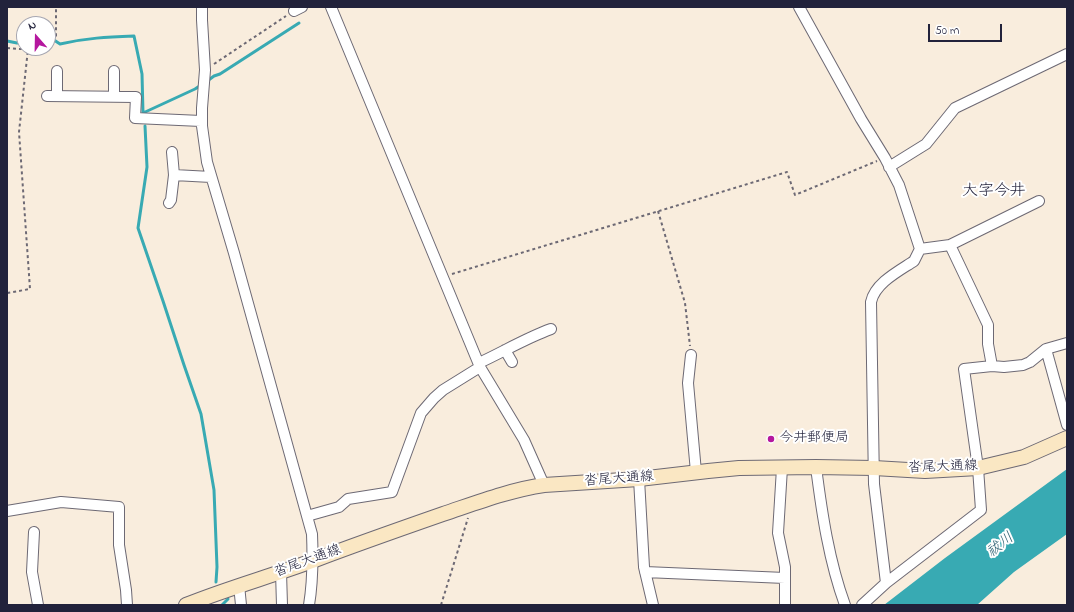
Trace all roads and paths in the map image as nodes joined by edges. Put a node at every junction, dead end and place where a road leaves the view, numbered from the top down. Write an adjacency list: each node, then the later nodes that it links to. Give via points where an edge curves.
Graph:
1 (202, 7): 7 (street)
2 (331, 7): 21 (street)
3 (799, 7): 13 (street)
4 (298, 9): 7 (path)
5 (1067, 54): 13 (street, via 955,108 926,144)
6 (27, 56): 22 (path, via 19,132 30,289)
7 (205, 70): 11 (street)
8 (57, 71): 10 (street, via 52,96)
9 (114, 71): 10 (street)
10 (114, 96): 11 (street, via 136,97 135,118)
11 (202, 121): 15 (street, via 204,147)
12 (172, 152): 14 (street)
13 (887, 162): 18 (path, via 795,195 787,172); 20 (street, via 899,185)
14 (174, 175): 15 (street); 17 (street)
15 (211, 177): 41 (street)
16 (1039, 201): 19 (street)
17 (169, 203)
18 (658, 212): 21 (path); 27 (path, via 685,303)
19 (950, 244): 20 (street); 30 (street, via 988,325)
20 (920, 249): 35 (street, via 914,261 881,284 872,296)
21 (443, 277): 29 (street)
22 (7, 293)
23 (551, 329): 26 (street)
24 (1067, 343): 25 (street)
25 (1046, 349): 30 (street, via 1023,365); 31 (street)
26 (505, 350): 28 (street); 29 (street)
27 (691, 355): 37 (street, via 688,383)
28 (512, 362)
29 (479, 365): 39 (street, via 524,440); 41 (street, via 443,390 421,413 392,492 348,499 339,507)
30 (992, 366): 36 (street, via 964,369)
31 (1067, 425)
32 (1067, 438): 36 (main road, 沓尾大通線, via 1024,457)
33 (816, 467): 34 (main road, 沓尾大通線); 35 (main road, 沓尾大通線); 59 (street, via 821,508)
34 (782, 468): 37 (main road, 沓尾大通線); 47 (street, via 778,533)
35 (874, 468): 36 (main road, 沓尾大通線, via 925,471); 48 (street)
36 (978, 468): 48 (street, via 981,510)
37 (696, 472): 38 (main road, 沓尾大通線)
38 (639, 479): 39 (main road, 沓尾大通線); 46 (street)
39 (544, 484): 44 (main road, 沓尾大通線, via 470,505)
40 (7, 511): 51 (street, via 61,502 119,507 118,545)
41 (307, 516): 44 (street, via 312,534)
42 (468, 518): 56 (path)
43 (34, 532): 50 (street, via 32,572)
44 (313, 561): 45 (main road, 沓尾大通線); 55 (street)
45 (281, 572): 49 (main road, 沓尾大通線); 54 (street)
46 (645, 572): 47 (street); 57 (street)
47 (785, 578): 58 (street)
48 (886, 582): 60 (street)
49 (239, 585): 52 (main road, 沓尾大通線); 53 (street)
50 (38, 605)
51 (127, 605)
52 (186, 605)
53 (241, 605)
54 (282, 605)
55 (309, 605)
56 (441, 605)
57 (653, 605)
58 (785, 605)
59 (845, 605)
60 (862, 605)

